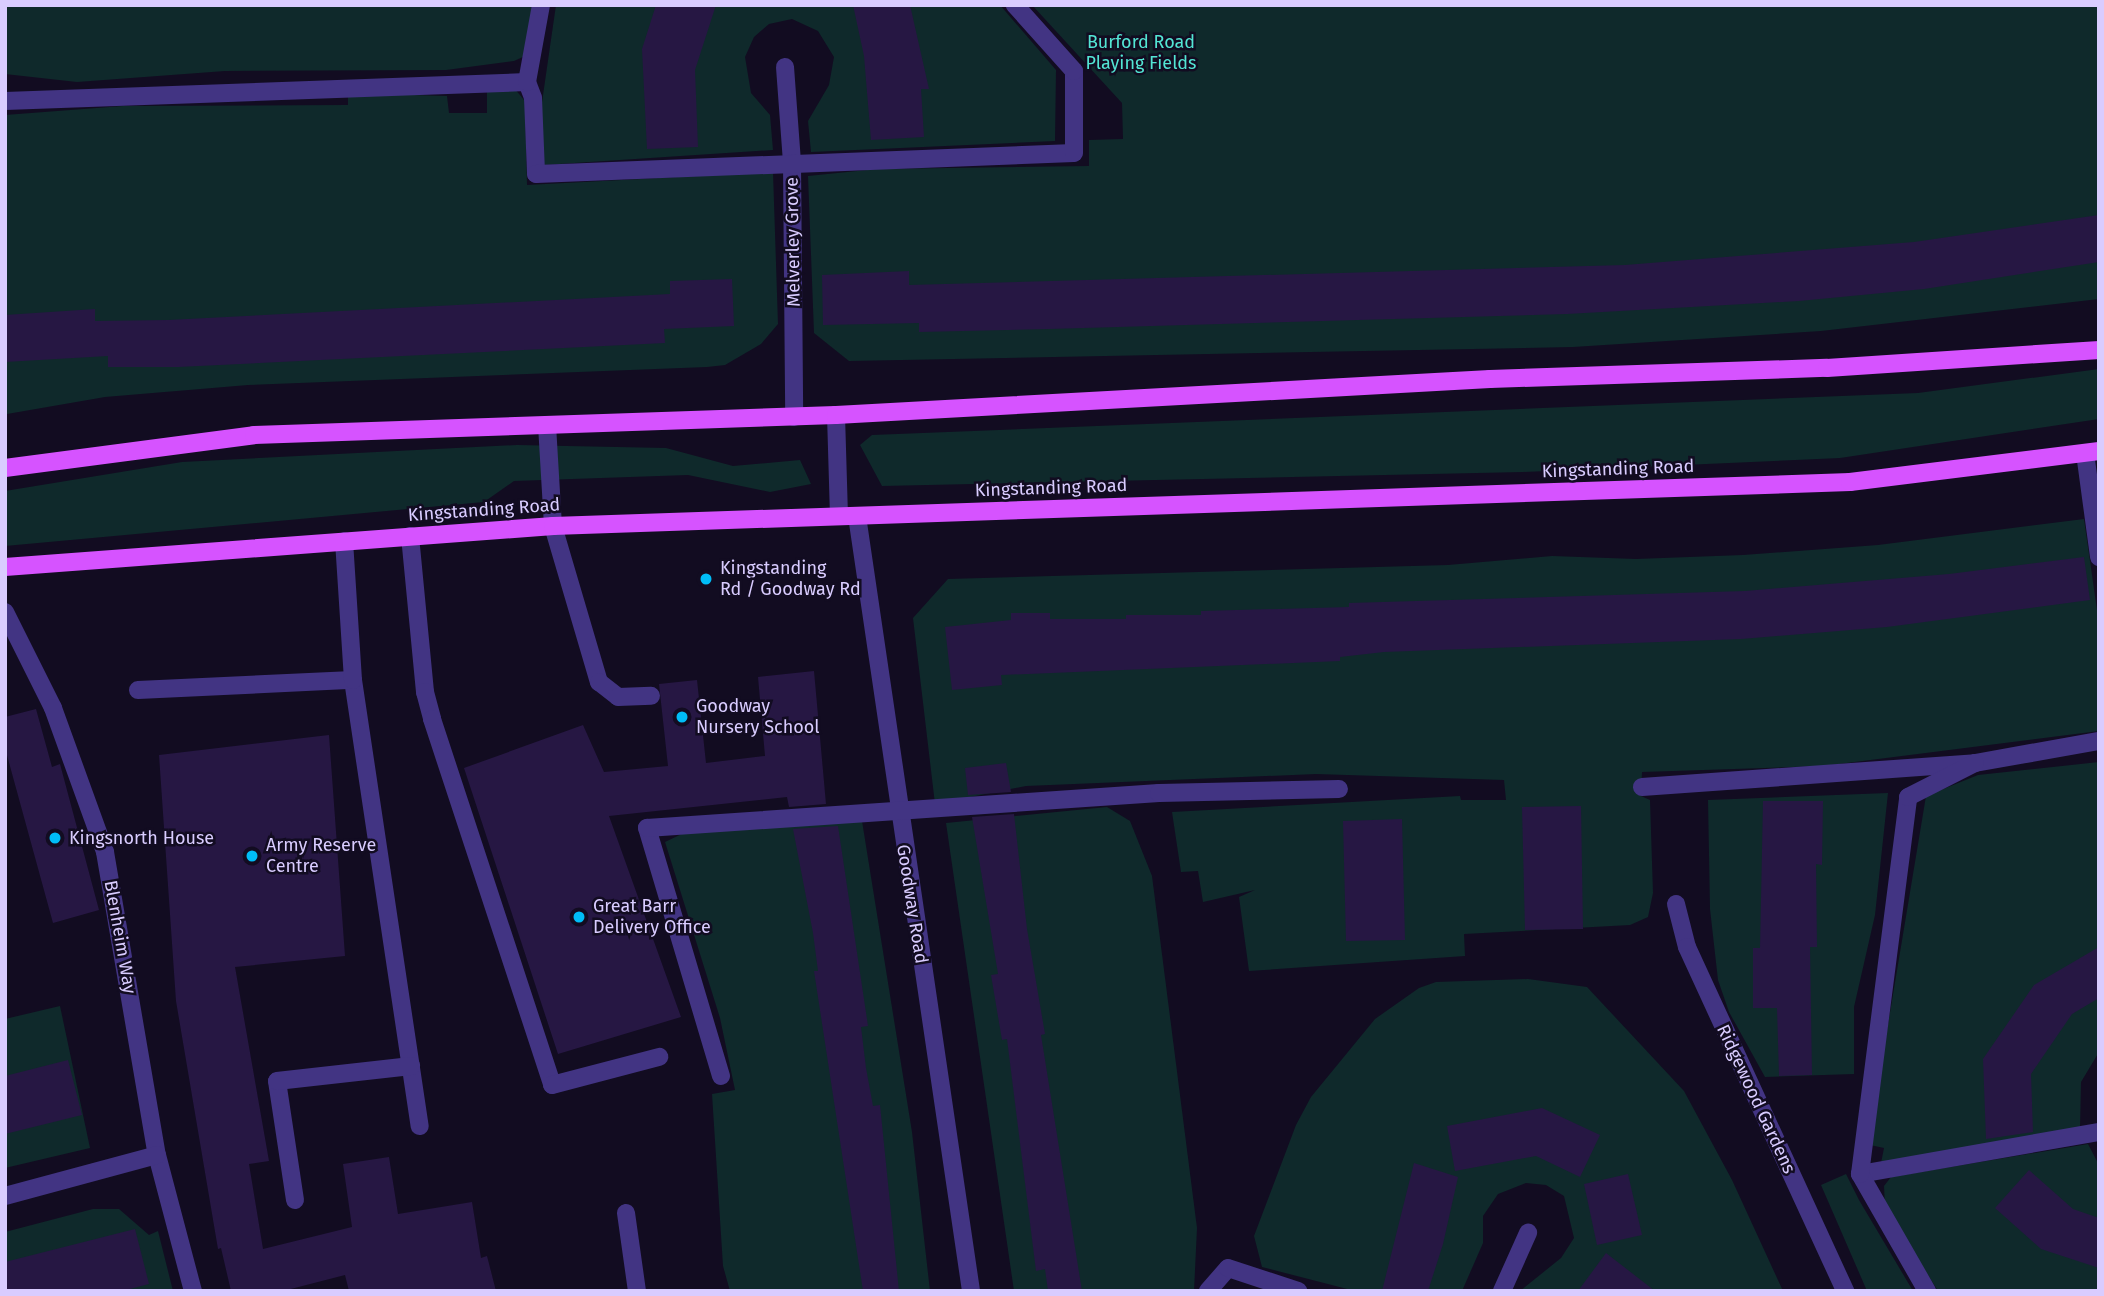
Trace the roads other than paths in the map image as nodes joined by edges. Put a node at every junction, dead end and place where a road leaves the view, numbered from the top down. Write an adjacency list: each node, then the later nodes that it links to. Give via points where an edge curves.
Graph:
1 (541, 5): 4 (street)
2 (1015, 5): 6 (street, via 1074,71 1074,153)
3 (785, 67): 6 (street, Melverley Grove)
4 (527, 82): 5 (street); 6 (street, via 533,98 536,174)
5 (5, 101)
6 (792, 163): 9 (street, Melverley Grove)
7 (2099, 349): 8 (main road, via 1827,368 1490,380)
8 (836, 415): 9 (main road); 13 (street, Goodway Road)
9 (794, 417): 10 (main road)
10 (547, 425): 12 (main road, via 254,435); 14 (street)
11 (2092, 452): 13 (main road, Kingstanding Road, via 1850,482); 17 (street)
12 (5, 468)
13 (848, 515): 14 (main road, Kingstanding Road); 27 (street, Goodway Road)
14 (553, 526): 15 (main road, Kingstanding Road); 22 (street, via 599,682 618,697)
15 (410, 536): 16 (main road, Kingstanding Road); 29 (street, via 425,692 552,1086)
16 (344, 541): 18 (main road, Kingstanding Road); 20 (street)
17 (2099, 557)
18 (5, 567)
19 (5, 612): 34 (street, Blenheim Way, via 53,708 105,852)
20 (353, 680): 21 (street); 30 (street)
21 (138, 690)
22 (651, 696)
23 (2099, 741): 24 (street)
24 (1975, 763): 25 (street); 35 (street, via 1908,797)
25 (1642, 787)
26 (1339, 789): 27 (street, via 1159,793)
27 (898, 814): 31 (street, via 647,828); 42 (street, Goodway Road)
28 (1676, 904): 46 (street, Ridgewood Gardens, via 1687,947)
29 (659, 1058)
30 (411, 1066): 32 (street); 37 (street, via 277,1082)
31 (721, 1076)
32 (420, 1126)
33 (2099, 1132): 35 (street)
34 (157, 1155): 36 (street); 40 (street, Blenheim Way)
35 (1860, 1174): 47 (street)
36 (5, 1196)
37 (295, 1200)
38 (626, 1213): 41 (street)
39 (1528, 1233): 45 (street)
40 (193, 1291)
41 (637, 1291)
42 (971, 1291)
43 (1208, 1291): 44 (street, via 1228,1268)
44 (1298, 1291)
45 (1502, 1291)
46 (1845, 1291)
47 (1927, 1291)

